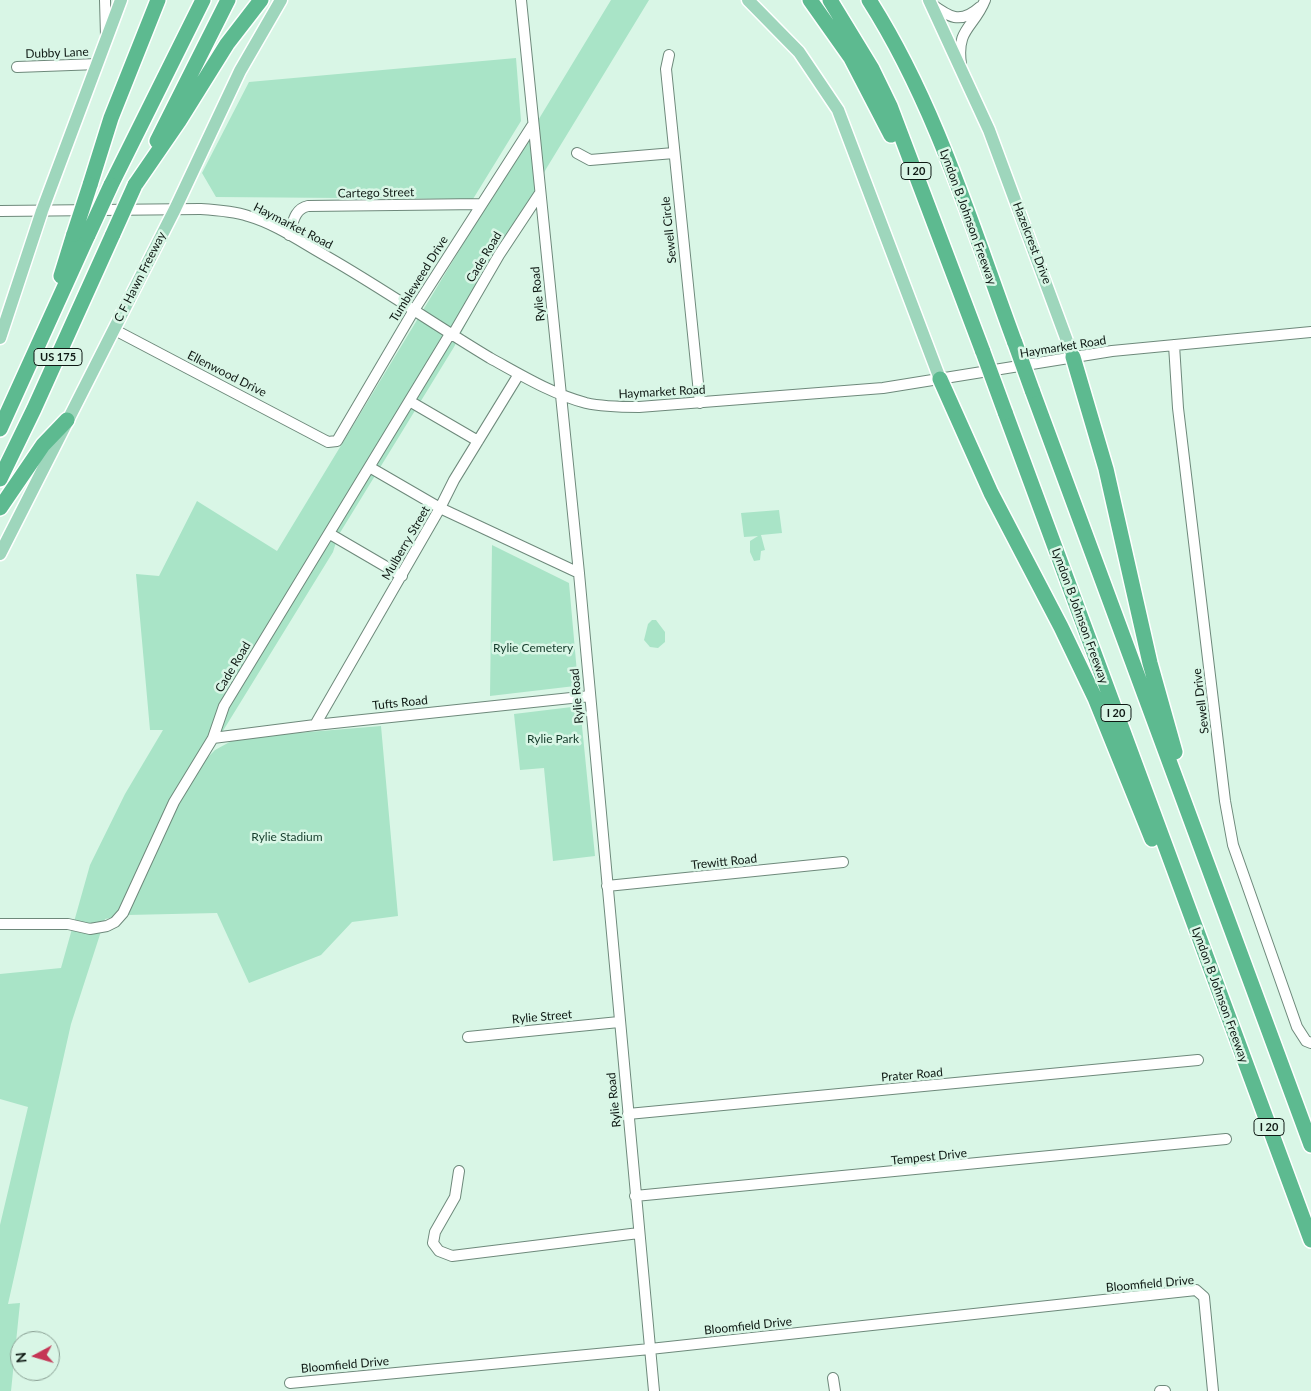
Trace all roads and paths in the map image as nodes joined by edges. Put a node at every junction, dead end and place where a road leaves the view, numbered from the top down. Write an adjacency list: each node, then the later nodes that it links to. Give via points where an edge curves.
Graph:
1 (105, 0): 16 (street)
2 (121, 0): 16 (main road)
3 (158, 0): 31 (highway, bridge, via 111,118 90,185)
4 (198, 0): 17 (highway)
5 (203, 0): 17 (highway)
6 (228, 0): 25 (highway, US 175)
7 (261, 0): 25 (highway, via 226,44 180,121)
8 (281, 0): 28 (main road, C F Hawn Freeway, via 240,71)
9 (521, 0): 22 (street, Rylie Road)
10 (748, 0): 42 (main road, via 799,52 838,110)
11 (810, 0): 33 (highway, via 864,81)
12 (830, 0): 33 (highway, Lyndon B Johnson Freeway / I 20, via 852,33 890,106)
13 (869, 0): 62 (highway, Lyndon B Johnson Freeway / I 20, bridge, via 902,56 929,114)
14 (930, 1): 15 (street, via 948,16 959,18 971,14); 21 (main road)
15 (985, 1): 21 (street, via 964,33 959,47)
16 (107, 42): 19 (main road)
17 (177, 48): 31 (highway, bridge, via 111,185)
18 (669, 55): 24 (street, Sewell Circle, via 666,69)
19 (98, 64): 20 (street, Dubby Lane); 30 (main road)
20 (17, 67)
21 (962, 68): 40 (main road, Hazelcrest Drive)
22 (532, 126): 26 (street, Rylie Road); 27 (street, Tumbleweed Drive)
23 (577, 153): 24 (street, via 590,160)
24 (674, 153): 45 (street, Sewell Circle)
25 (135, 185): 51 (highway, US 175, bridge)
26 (540, 193): 37 (street, Cade Road); 43 (street, Rylie Road)
27 (482, 204): 32 (street, Cartego Street, via 308,206 297,212); 34 (street, Tumbleweed Drive)
28 (175, 209): 30 (street, Haymarket Road); 32 (street, Haymarket Road, via 229,211 249,216); 35 (main road, C F Hawn Freeway)
29 (0, 210): 30 (street, Haymarket Road)
30 (42, 210): 38 (main road)
31 (81, 234): 47 (highway, US 175, via 29,366)
32 (289, 235): 34 (street, Haymarket Road)
33 (952, 269): 65 (highway, Lyndon B Johnson Freeway / I 20, bridge)
34 (414, 310): 37 (street, Haymarket Road); 49 (street, Tumbleweed Drive, via 342,435 337,441)
35 (113, 329): 46 (main road, C F Hawn Freeway); 49 (street, Ellenwood Drive)
36 (1311, 332): 39 (street, Haymarket Road)
37 (452, 335): 41 (street, Haymarket Road); 44 (street, Cade Road)
38 (0, 338)
39 (1174, 345): 40 (street, Haymarket Road); 68 (street, Sewell Drive, via 1180,427 1233,846 1297,1027)
40 (1074, 357): 42 (street, Haymarket Road); 62 (highway, via 1108,478 1150,663)
41 (519, 374): 43 (street, Haymarket Road); 48 (street, Mulberry Street)
42 (940, 379): 45 (street, Haymarket Road, via 883,388); 65 (highway, via 991,493 1096,698 1159,856)
43 (561, 395): 45 (street, Haymarket Road, via 614,407); 56 (street, Rylie Road)
44 (411, 402): 48 (street); 50 (street, Cade Road)
45 (700, 403)
46 (68, 420): 52 (highway, via 43,445); 55 (main road, C F Hawn Freeway)
47 (0, 428)
48 (478, 441): 53 (street, Mulberry Street)
49 (328, 442)
50 (371, 468): 53 (street); 54 (street, Cade Road)
51 (0, 479)
52 (0, 508)
53 (440, 508): 56 (street); 57 (street, Mulberry Street)
54 (330, 534): 57 (street); 60 (street, Cade Road, via 224,706)
55 (0, 554)
56 (579, 573): 58 (street, Rylie Road)
57 (402, 576): 59 (street, Mulberry Street)
58 (590, 696): 59 (street, Tufts Road); 63 (street, Rylie Road)
59 (316, 725): 60 (street, Tufts Road)
60 (213, 738): 64 (street, Cade Road, via 174,802 123,913 115,922 90,929 68,924)
61 (843, 862): 63 (street, Trewitt Road)
62 (1208, 869): 72 (highway, Lyndon B Johnson Freeway / I 20)
63 (607, 886): 66 (street, Rylie Road)
64 (0, 924)
65 (1228, 1015): 76 (highway, Lyndon B Johnson Freeway / I 20)
66 (619, 1022): 67 (street, Rylie Street); 70 (street, Rylie Road)
67 (468, 1037)
68 (1308, 1042)
69 (1198, 1060): 70 (street, Prater Road)
70 (628, 1114): 74 (street, Rylie Road)
71 (1226, 1139): 74 (street, Tempest Drive)
72 (1311, 1145)
73 (459, 1171): 75 (street, via 455,1197 435,1232 433,1243 444,1254 477,1253)
74 (635, 1196): 75 (street, Rylie Road)
75 (639, 1232): 77 (street, Rylie Road)
76 (1311, 1240)
77 (650, 1349): 79 (street, Bloomfield Drive); 81 (street, Rylie Road); 84 (street, Bloomfield Drive, via 1196,1290 1204,1297)
78 (834, 1378): 82 (street)
79 (290, 1382)
80 (1165, 1390): 83 (street)
81 (654, 1391)
82 (835, 1391)
83 (1160, 1391)
84 (1213, 1391)

